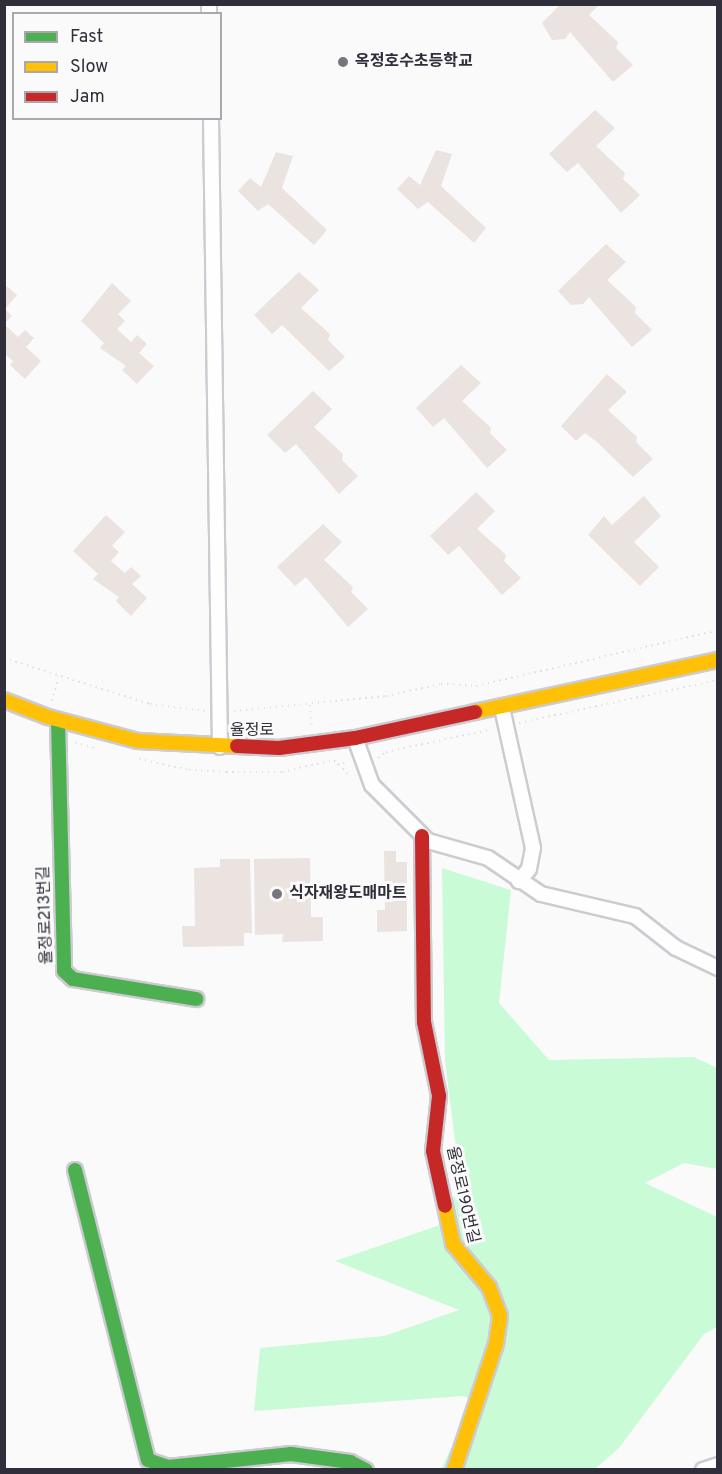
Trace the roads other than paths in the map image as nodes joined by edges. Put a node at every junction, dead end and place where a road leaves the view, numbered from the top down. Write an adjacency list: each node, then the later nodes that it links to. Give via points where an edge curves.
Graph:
1 (211, 120): 7 (street)
2 (717, 660): 4 (street, 율정로)
3 (4, 700): 5 (street, 율정로)
4 (502, 708): 6 (street, 율정로); 9 (street, via 533,848 529,869)
5 (58, 720): 7 (street, 율정로, via 138,741); 11 (street, 율정로213번길, via 64,971 73,979)
6 (355, 738): 7 (street, 율정로, via 279,748); 8 (street, via 372,785)
7 (220, 747)
8 (422, 836): 9 (street, via 488,858); 15 (street, 율정로190번길, via 424,1022 439,1096 434,1151 453,1244 489,1287 500,1316 496,1344)
9 (519, 881): 10 (street, via 559,900 635,916 676,948)
10 (717, 968)
11 (196, 999)
12 (75, 1170): 14 (street, via 147,1460 168,1467 291,1454 350,1462)
13 (717, 1465): 16 (street)
14 (366, 1470)
15 (454, 1470)
16 (703, 1470)

